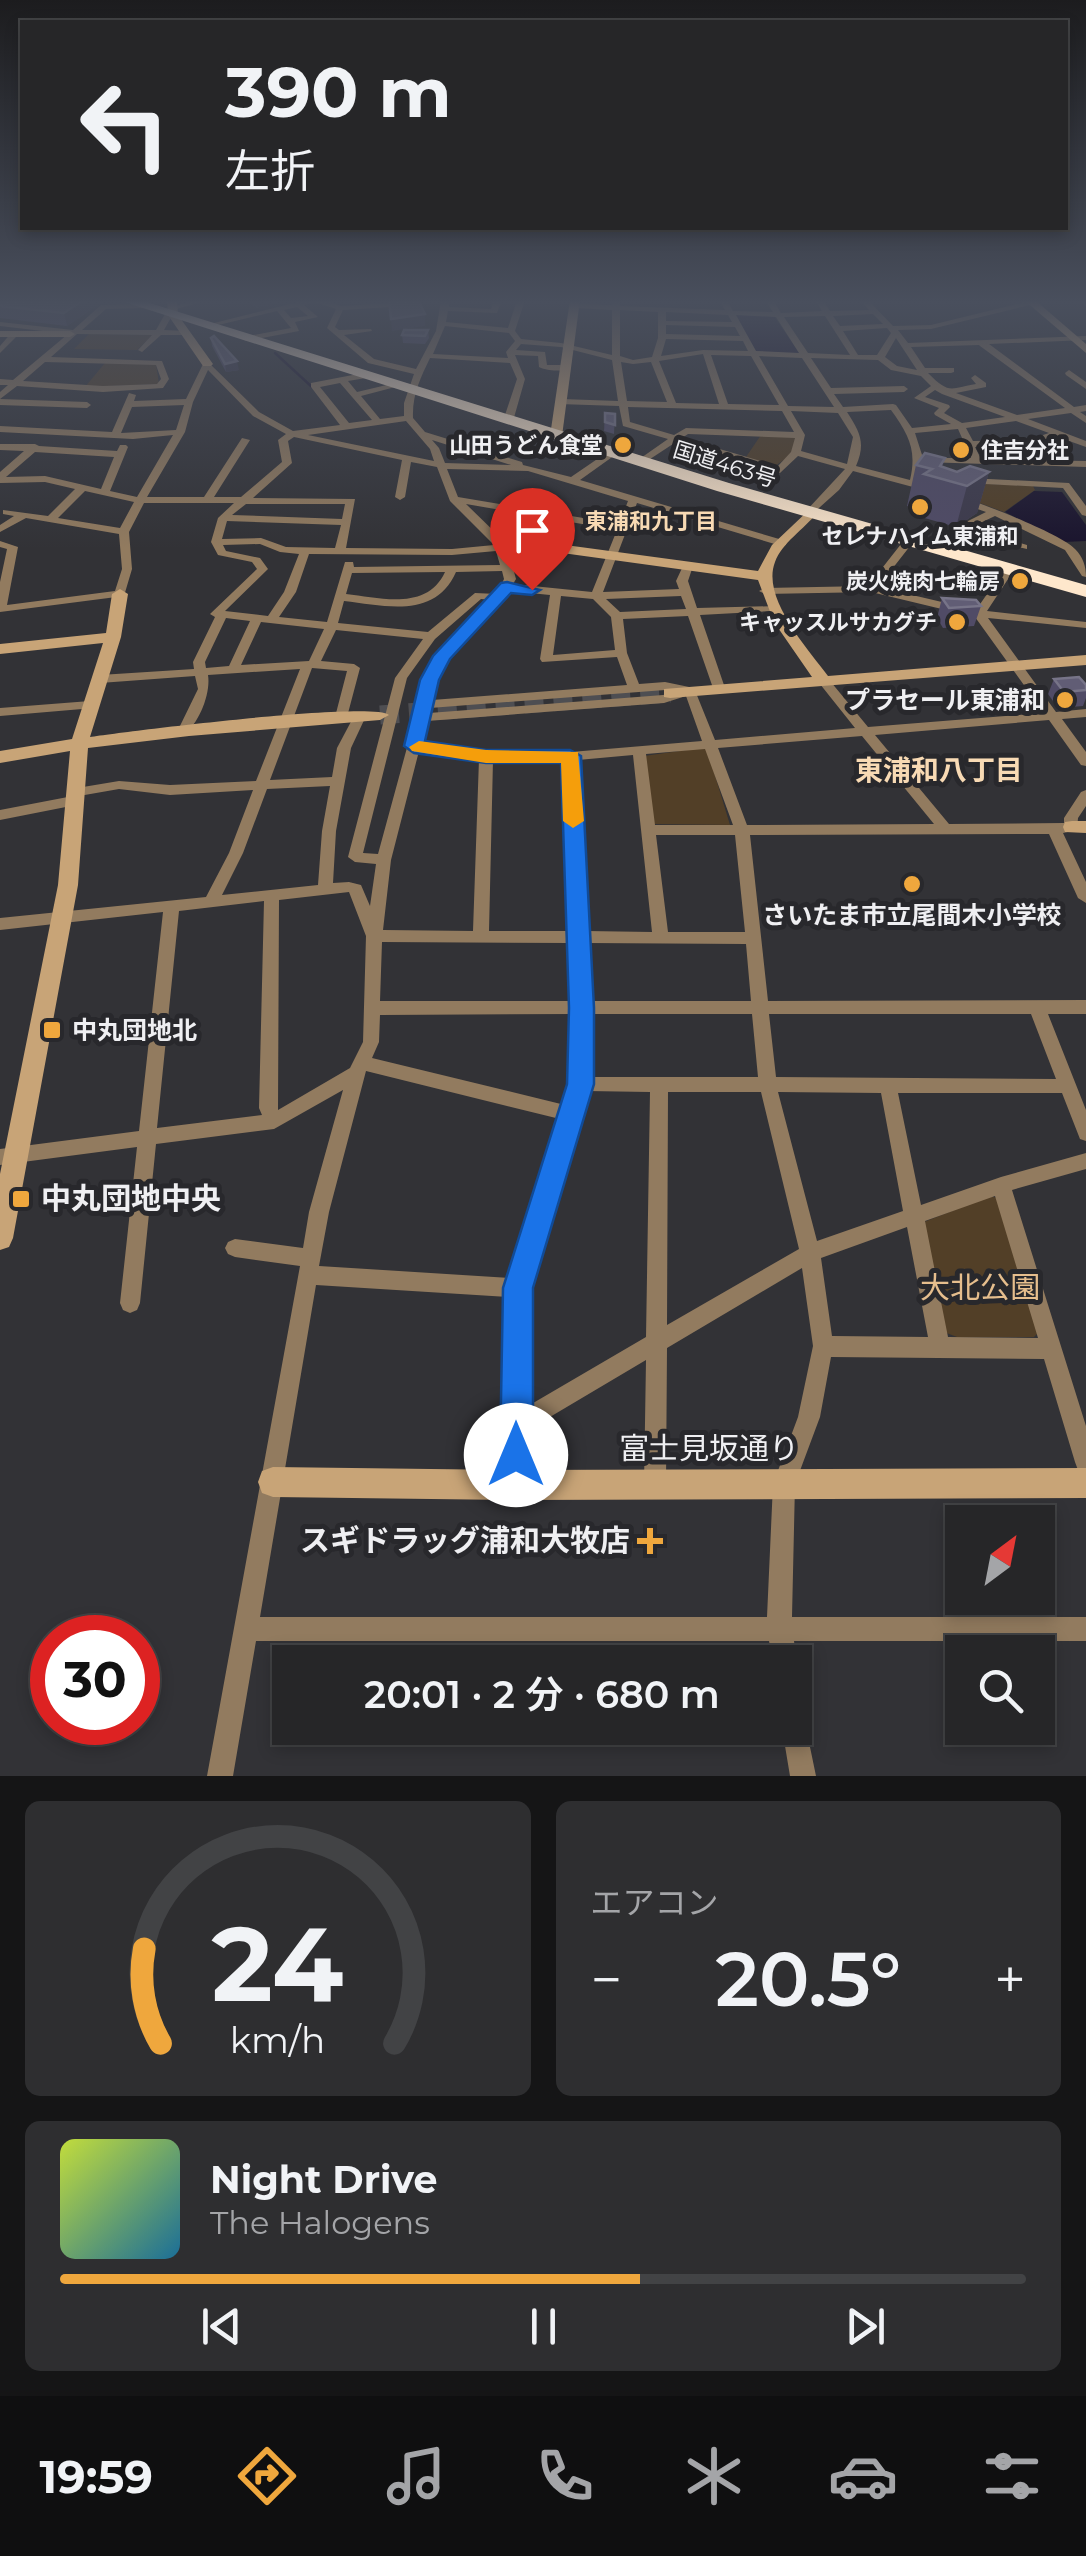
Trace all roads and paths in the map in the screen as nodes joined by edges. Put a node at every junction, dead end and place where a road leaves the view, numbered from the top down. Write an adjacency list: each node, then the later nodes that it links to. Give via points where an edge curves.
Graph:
1 (7, 383): 20 (street)
2 (64, 383): 21 (street)
3 (162, 383): 22 (street)
4 (198, 383): 32 (street)
5 (226, 383): 56 (street, via 256,414)
6 (326, 383): 49 (street, via 314,385)
7 (344, 383): 29 (street)
8 (386, 383): 23 (highway, 国道463号)
9 (409, 383): 23 (street)
10 (520, 383): 48 (street)
11 (564, 383): 33 (street)
12 (618, 383): 34 (street)
13 (664, 383): 36 (street)
14 (716, 383): 38 (street)
15 (771, 383): 39 (street)
16 (825, 383): 28 (street)
17 (934, 383): 26 (street)
18 (981, 383): 26 (street)
19 (1035, 383): 42 (street)
20 (15, 384): 21 (street); 30 (street)
21 (61, 386): 24 (street)
22 (136, 387): 24 (street); 35 (street)
23 (403, 388): 29 (street); 45 (street); 48 (highway, 国道463号)
24 (97, 389): 37 (street)
25 (904, 389): 27 (street)
26 (941, 389): 31 (street); 44 (street)
27 (881, 390): 28 (street); 40 (street)
28 (831, 391): 43 (street)
29 (355, 395): 46 (street)
30 (0, 399): 37 (street)
31 (914, 401): 40 (street); 50 (street, via 946,407 938,413)
32 (189, 402): 35 (street); 55 (street)
33 (562, 402): 34 (street); 62 (street)
34 (620, 403): 36 (street); 63 (street, via 626,424)
35 (129, 404): 59 (street)
36 (672, 404): 38 (street)
37 (87, 406): 54 (street)
38 (724, 406): 39 (street)
39 (786, 407): 43 (street); 60 (street)
40 (893, 408): 43 (street); 52 (street)
41 (1086, 408): 42 (street)
42 (1070, 409): 44 (street); 47 (street)
43 (843, 410): 80 (street, via 858,437)
44 (1010, 417): 50 (street); 58 (street)
45 (408, 418): 46 (street); 57 (street)
46 (377, 420): 49 (street)
47 (1086, 420)
48 (508, 422): 62 (highway, 国道463号)
49 (345, 425): 56 (street)
50 (961, 426): 52 (street); 66 (street)
51 (0, 429): 53 (street)
52 (910, 431): 74 (street)
53 (50, 432): 54 (street); 69 (street)
54 (71, 432): 59 (street)
55 (180, 432): 61 (street); 94 (street)
56 (292, 434): 73 (street); 96 (street, via 284,440 288,463)
57 (423, 434): 79 (street); 82 (street)
58 (1056, 434): 64 (street); 66 (street, via 1029,444)
59 (115, 435): 61 (street)
60 (800, 435): 63 (street, via 717,427); 70 (street)
61 (130, 436): 71 (street)
62 (556, 436): 72 (highway, 国道463号)
63 (674, 438): 70 (street, via 780,470); 75 (street)
64 (1070, 438): 67 (street); 77 (street)
65 (245, 440): 95 (street)
66 (969, 444): 76 (street)
67 (1086, 444)
68 (0, 447): 69 (street)
69 (32, 449): 71 (street); 84 (street)
70 (796, 453): 80 (street)
71 (119, 454): 90 (street)
72 (612, 454): 75 (highway, 国道463号); 85 (street)
73 (407, 458): 79 (street); 91 (street)
74 (918, 460): 76 (street); 87 (street)
75 (641, 462): 99 (highway, 国道463号)
76 (978, 462): 81 (street)
77 (1072, 464): 78 (street); 81 (street)
78 (1086, 464)
79 (444, 466): 82 (street); 92 (street)
80 (853, 467): 87 (street); 99 (street)
81 (1053, 468): 83 (street); 88 (street)
82 (521, 469): 85 (street)
83 (1086, 472)
84 (0, 479): 89 (street)
85 (572, 481): 93 (street)
86 (956, 481): 88 (street)
87 (912, 483): 98 (street)
88 (1066, 485): 100 (street)
89 (82, 488): 90 (street); 103 (street)
90 (106, 490): 94 (street)
91 (400, 496)
92 (454, 499): 105 (street); 113 (street)
93 (634, 499): 105 (street); 111 (street)
94 (138, 500): 95 (street); 108 (street)
95 (207, 500): 96 (street)
96 (242, 500): 102 (street); 104 (street, via 352,502)
97 (7, 512): 101 (street)
98 (995, 512): 107 (street); 117 (street, via 970,524)
99 (810, 513): 109 (highway, 国道463号); 111 (street)
100 (1086, 513)
101 (24, 515): 103 (street); 106 (street)
102 (223, 518): 104 (street); 110 (street)
103 (50, 520): 108 (street)
104 (346, 522): 115 (street)
105 (623, 528): 116 (street)
106 (0, 529)
107 (1033, 530): 117 (street); 119 (street, via 1069,548)
108 (124, 532): 129 (street, via 127,570)
109 (909, 541): 117 (highway, 国道463号); 124 (street)
110 (216, 542): 114 (street, via 261,541); 135 (street, via 222,553 256,560 263,569 216,614)
111 (782, 543): 123 (street)
112 (0, 544): 133 (street, via 13,547)
113 (500, 544): 115 (street, via 452,552); 116 (street); 120 (street)
114 (305, 551): 115 (street); 139 (street)
115 (346, 551): 121 (street)
116 (612, 556): 118 (street); 130 (street)
117 (1017, 557): 125 (highway, 国道463号); 136 (street)
118 (688, 566): 123 (street); 127 (street)
119 (1084, 567)
120 (508, 568): 122 (street); 126 (street)
121 (348, 570): 122 (street); 131 (street)
122 (451, 571): 131 (street, via 441,588 414,604)
123 (764, 583): 124 (street); 132 (street)
124 (871, 589): 136 (street)
125 (1086, 591)
126 (504, 592): 128 (street); 142 (street, via 479,595); 159 (street, via 442,656)
127 (685, 592): 130 (street); 134 (street)
128 (556, 593): 130 (street); 145 (street, via 546,659)
129 (120, 594): 133 (street); 143 (street)
130 (596, 596): 137 (street)
131 (341, 597): 140 (street)
132 (773, 608): 134 (street); 152 (street)
133 (0, 609)
134 (691, 612): 137 (street); 153 (street)
135 (222, 614): 138 (street); 150 (street)
136 (980, 614): 141 (street); 148 (street)
137 (617, 616): 145 (street)
138 (257, 618): 139 (street); 149 (street)
139 (272, 619): 140 (street)
140 (332, 625): 142 (street); 147 (street)
141 (1086, 625)
142 (432, 636): 184 (street, via 410,662 395,696 355,856)
143 (113, 637): 144 (street); 151 (street)
144 (0, 649)
145 (621, 654): 154 (street)
146 (1086, 660): 148 (street)
147 (311, 664): 149 (street); 163 (street, via 354,668); 164 (street)
148 (1016, 665): 152 (street); 162 (street)
149 (233, 670): 150 (street)
150 (199, 673): 151 (street); 165 (street, via 204,688)
151 (100, 679): 157 (street)
152 (822, 680): 153 (street); 166 (street)
153 (719, 688): 155 (street)
154 (635, 689): 155 (street); 159 (street)
155 (690, 691): 156 (street); 159 (street, via 664,699); 168 (street)
156 (670, 693)
157 (90, 705): 158 (street); 167 (street)
158 (0, 712)
159 (422, 712): 169 (street)
160 (1086, 713): 162 (street)
161 (380, 715): 163 (street)
162 (1052, 716): 166 (street); 174 (street)
163 (350, 717): 164 (street); 175 (street)
164 (284, 722): 165 (street); 176 (street)
165 (184, 730): 167 (street)
166 (864, 732): 168 (street); 183 (street)
167 (80, 742): 171 (street); 178 (street)
168 (710, 744): 170 (street); 182 (street)
169 (414, 746): 172 (street); 184 (street)
170 (639, 750): 173 (street); 181 (street)
171 (0, 756)
172 (486, 756): 173 (street); 193 (street)
173 (570, 756): 194 (street)
174 (1086, 762)
175 (338, 780): 176 (street); 185 (street)
176 (260, 785): 178 (street, via 119,785); 188 (street)
177 (1086, 794): 180 (street)
178 (76, 796): 179 (street); 190 (street)
179 (0, 815)
180 (1071, 828): 183 (street); 187 (street)
181 (648, 830): 182 (street); 195 (street)
182 (742, 830): 183 (street); 196 (street)
183 (946, 830)
184 (384, 860): 192 (street)
185 (325, 888): 186 (street); 192 (street, via 356,889)
186 (272, 895): 188 (street); 209 (street, via 268,1108)
187 (1086, 898)
188 (212, 900): 189 (street)
189 (172, 904): 190 (street); 211 (street)
190 (62, 917): 191 (street); 212 (street)
191 (0, 924)
192 (374, 936): 193 (street); 200 (street)
193 (481, 936): 194 (street)
194 (579, 937): 195 (street); 201 (street)
195 (661, 938): 196 (street)
196 (754, 938): 197 (street)
197 (762, 1007): 198 (street); 201 (street); 205 (street)
198 (1037, 1007): 199 (street); 207 (street)
199 (1086, 1007)
200 (372, 1008): 201 (street); 202 (street, via 371,1042)
201 (581, 1008): 203 (street)
202 (358, 1068): 208 (street); 209 (street); 219 (street)
203 (580, 1084): 204 (street); 208 (street)
204 (658, 1085): 205 (street); 222 (street)
205 (768, 1086): 206 (street); 218 (street)
206 (888, 1086): 207 (street); 215 (street)
207 (1067, 1086): 210 (street)
208 (571, 1114): 220 (street)
209 (274, 1121): 211 (street)
210 (1086, 1133)
211 (146, 1138): 212 (street); 221 (street)
212 (8, 1156): 216 (street)
213 (1086, 1160): 214 (street)
214 (1001, 1185): 215 (street); 225 (street)
215 (916, 1216): 218 (street); 224 (street)
216 (0, 1238)
217 (235, 1248): 219 (street)
218 (810, 1253): 222 (street); 223 (street)
219 (310, 1267): 220 (street); 228 (street)
220 (518, 1288): 226 (street)
221 (130, 1302)
222 (656, 1341): 226 (street); 232 (street)
223 (823, 1346): 224 (street); 230 (street, via 809,1417)
224 (940, 1347): 225 (street)
225 (1051, 1349): 227 (street)
226 (517, 1424): 231 (street)
227 (1086, 1462)
228 (273, 1482): 231 (street, 富士見坂通り); 235 (street)
229 (1086, 1483): 230 (street, 富士見坂通り)
230 (784, 1484): 232 (street, 富士見坂通り); 233 (street)
231 (516, 1485): 232 (street, 富士見坂通り)
232 (655, 1485)
233 (779, 1628): 234 (street); 235 (street); 236 (street)
234 (1086, 1629)
235 (248, 1630): 238 (street)
236 (782, 1645)
237 (798, 1745): 239 (street)
238 (220, 1776)
239 (803, 1776)

